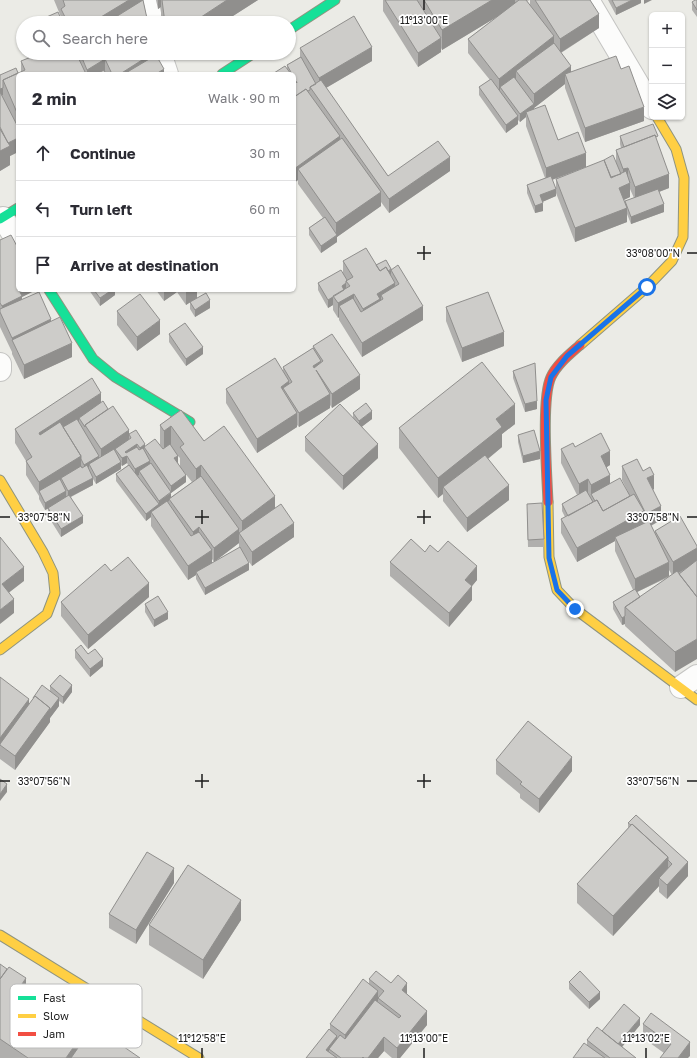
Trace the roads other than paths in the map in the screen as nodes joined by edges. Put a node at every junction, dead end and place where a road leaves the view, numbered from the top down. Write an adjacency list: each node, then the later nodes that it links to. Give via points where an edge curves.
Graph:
1 (147, 0): 4 (street)
2 (335, 0): 5 (street)
3 (588, 0): 10 (street)
4 (150, 16)
5 (296, 25)
6 (162, 60): 8 (street)
7 (243, 60): 9 (street)
8 (166, 72)
9 (225, 72)
10 (649, 103)
11 (659, 120): 20 (street, via 676,149 684,178 683,237 672,261 657,277 567,356 551,377 546,400 549,558 557,590 575,609)
12 (7, 215): 13 (street)
13 (16, 237)
14 (50, 292): 17 (street, via 93,359 115,377)
15 (0, 364): 16 (street)
16 (0, 370)
17 (190, 422)
18 (0, 480): 19 (street, via 54,573 55,593 48,614)
19 (0, 650)
20 (692, 687)
21 (0, 935): 22 (street)
22 (79, 984)
23 (142, 1023): 24 (street)
24 (199, 1058)

